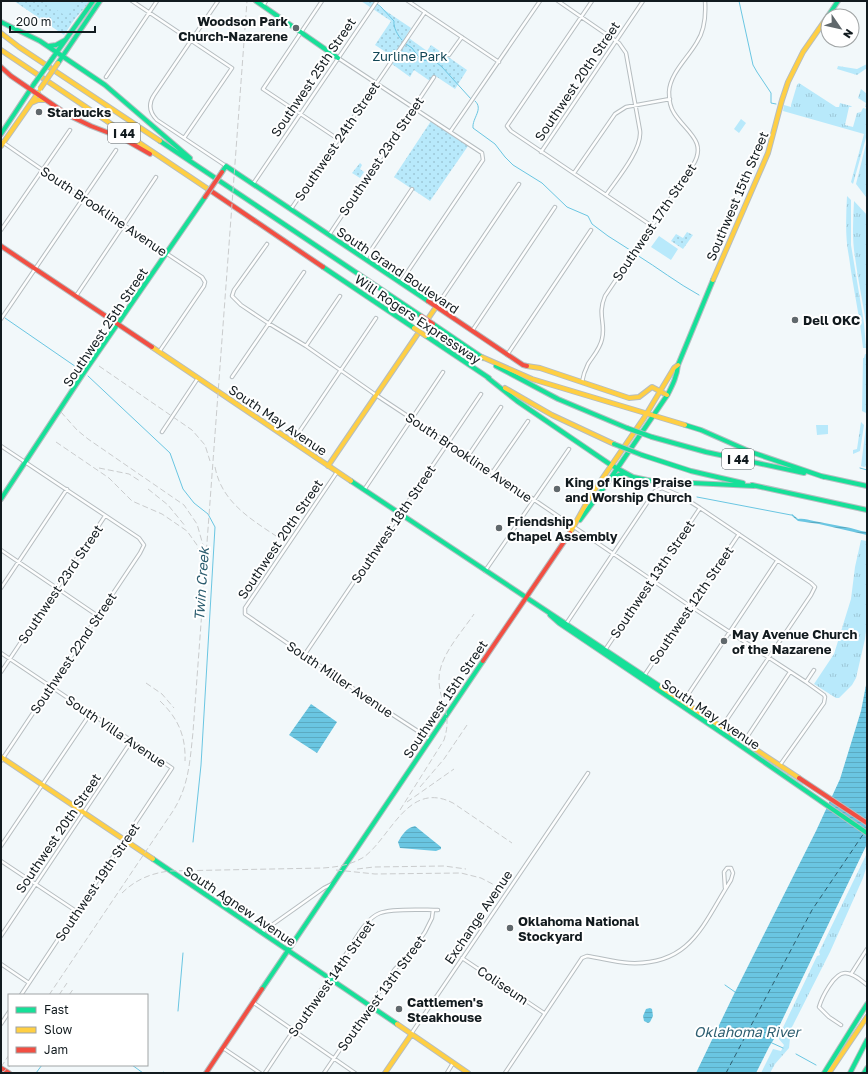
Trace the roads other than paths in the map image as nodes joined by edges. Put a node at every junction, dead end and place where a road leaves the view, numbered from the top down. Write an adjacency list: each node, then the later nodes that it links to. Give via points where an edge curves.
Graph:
1 (93, 1): 25 (main road)
2 (100, 1): 32 (main road)
3 (132, 1): 18 (street)
4 (157, 1): 18 (street)
5 (218, 1): 26 (street)
6 (256, 1): 16 (main road)
7 (266, 1): 16 (street)
8 (322, 1): 22 (street)
9 (376, 1): 33 (street, Southwest 25th Street)
10 (408, 1): 17 (street)
11 (540, 1): 34 (street)
12 (558, 1): 19 (street)
13 (592, 1): 19 (street)
14 (643, 1): 27 (street, Southwest 20th Street)
15 (705, 1): 41 (street, Southwest 17th Street, via 706,16 702,34 672,79)
16 (262, 6): 22 (main road)
17 (425, 12): 24 (street); 38 (street, Southwest 24th Street)
18 (149, 13): 26 (street); 36 (street)
19 (581, 17): 27 (street); 56 (street, via 507,126)
20 (1, 22): 28 (main road)
21 (820, 28): 94 (main road, Southwest 15th Street, via 788,80 768,152)
22 (301, 32): 33 (main road); 47 (street, via 263,89)
23 (1, 33): 58 (main road, Will Rogers Expressway / I 44)
24 (462, 37): 31 (street); 34 (street)
25 (65, 40): 28 (main road); 30 (main road)
26 (191, 40): 52 (street, South Grand Boulevard, via 150,105 157,120); 52 (street, via 232,68)
27 (616, 41): 44 (street, via 626,53); 56 (street, Southwest 20th Street)
28 (47, 46): 30 (main road)
29 (1, 50): 60 (main road, Will Rogers Expressway / I 44)
30 (57, 52): 32 (main road); 39 (main road, bridge)
31 (449, 55)
32 (63, 56): 40 (main road, bridge); 58 (main road, via 105,85)
33 (338, 58): 38 (street); 47 (street, Southwest 25th Street)
34 (499, 62): 50 (street)
35 (1, 67): 39 (main road)
36 (106, 77)
37 (434, 77): 45 (street, Southwest 23rd Street)
38 (376, 83): 45 (street); 53 (street, Southwest 24th Street)
39 (30, 90): 40 (main road); 46 (main road)
40 (37, 94): 42 (main road); 43 (main road)
41 (670, 99): 44 (street); 71 (street, Southwest 17th Street, via 674,113 694,138 697,155 694,164)
42 (46, 100): 43 (main road); 60 (main road, via 77,120 122,138)
43 (31, 103): 48 (main road)
44 (636, 105): 61 (street, via 626,107 615,114); 66 (street, via 640,143)
45 (414, 107): 50 (street); 74 (street, Southwest 23rd Street)
46 (14, 113): 48 (main road); 51 (main road)
47 (300, 114): 53 (street); 63 (street, Southwest 25th Street)
48 (21, 117): 54 (main road)
49 (70, 130): 59 (street)
50 (450, 132): 81 (street, via 482,154 484,160)
51 (1, 134)
52 (184, 138): 57 (street, South Grand Boulevard)
53 (338, 139): 69 (street, Southwest 24th Street)
54 (2, 143): 59 (street, South Brookline Avenue)
55 (116, 150): 67 (street)
56 (541, 152): 61 (street)
57 (226, 166): 63 (main road, South Grand Boulevard); 77 (main road, Southwest 25th Street, bridge)
58 (200, 168): 93 (main road, Will Rogers Expressway / I 44, bridge)
59 (43, 170): 67 (street, South Brookline Avenue); 72 (street)
60 (180, 171): 99 (main road, Will Rogers Expressway / I 44, bridge)
61 (574, 173): 66 (street)
62 (156, 178): 70 (street)
63 (253, 184): 69 (main road, South Grand Boulevard)
64 (519, 184): 84 (street, Southwest 20th Street)
65 (412, 189): 78 (street)
66 (606, 195): 71 (street)
67 (83, 198): 70 (street, South Brookline Avenue); 79 (street)
68 (555, 207): 89 (street)
69 (291, 210): 74 (main road, South Grand Boulevard)
70 (124, 225): 77 (street, South Brookline Avenue); 83 (street)
71 (652, 226): 100 (street, Southwest 17th Street, via 604,299 601,311 602,340 587,366)
72 (1, 230)
73 (591, 230): 92 (street)
74 (329, 236): 78 (main road, South Grand Boulevard)
75 (267, 244): 87 (street, South Brookline Avenue, via 232,296)
76 (1, 246): 79 (main road, South May Avenue)
77 (166, 254): 88 (main road, Southwest 25th Street); 91 (street, South Brookline Avenue, via 202,276 205,282)
78 (364, 259): 81 (main road, South Grand Boulevard)
79 (34, 268): 83 (main road, South May Avenue); 86 (street)
80 (304, 272): 87 (street)
81 (400, 283): 84 (main road, South Grand Boulevard)
82 (340, 296): 90 (street)
83 (76, 297): 88 (main road, South May Avenue)
84 (436, 307): 89 (main road, South Grand Boulevard); 103 (main road, Southwest 20th Street)
85 (376, 318): 95 (street)
86 (1, 319)
87 (268, 323): 90 (street, South Brookline Avenue); 97 (street)
88 (117, 325): 91 (main road, South May Avenue); 116 (main road, Southwest 25th Street)
89 (472, 331): 92 (main road, South Grand Boulevard)
90 (306, 346): 95 (street, South Brookline Avenue)
91 (158, 352): 98 (main road, South May Avenue)
92 (507, 355): 100 (main road, South Grand Boulevard, via 526,366)
93 (482, 357): 106 (main road, via 536,380); 123 (main road, Will Rogers Expressway / I 44, bridge, via 544,392 626,428 706,452)
94 (678, 365): 101 (main road, Southwest 15th Street); 104 (main road, Southwest 15th Street)
95 (341, 370): 103 (street, South Brookline Avenue); 111 (street)
96 (443, 372): 108 (street)
97 (232, 377)
98 (198, 378): 110 (street); 111 (main road, South May Avenue)
99 (488, 378): 117 (main road, via 517,401); 126 (main road, Will Rogers Expressway / I 44, bridge, via 552,415 614,444 691,471)
100 (582, 382): 101 (main road, South Grand Boulevard, via 631,398 643,395 651,387)
101 (661, 391): 104 (main road); 106 (main road, Southwest 15th Street)
102 (480, 394): 112 (street, Southwest 18th Street)
103 (376, 395): 108 (street, South Brookline Avenue); 118 (main road, Southwest 20th Street)
104 (667, 395): 107 (main road, Southwest 15th Street)
105 (501, 407): 115 (street)
106 (646, 413): 107 (main road); 117 (main road, Southwest 15th Street)
107 (653, 415): 119 (main road, Southwest 15th Street); 123 (main road, via 709,433 752,452)
108 (412, 419): 112 (street, South Brookline Avenue); 130 (street)
109 (528, 421): 121 (street)
110 (162, 432)
111 (292, 442): 118 (main road, South May Avenue)
112 (448, 443): 115 (street, South Brookline Avenue); 135 (street, Southwest 18th Street)
113 (1, 446): 116 (street)
114 (568, 449): 132 (street)
115 (468, 456): 121 (street, South Brookline Avenue)
116 (26, 462): 129 (street); 131 (main road, Southwest 25th Street)
117 (611, 465): 119 (main road); 125 (main road, Southwest 15th Street)
118 (328, 466): 120 (main road, South May Avenue)
119 (618, 469): 122 (main road); 124 (main road, Southwest 15th Street)
120 (337, 472): 130 (main road, South May Avenue); 150 (street, Southwest 20th Street, via 245,608 245,614)
121 (492, 472): 132 (street, South Brookline Avenue)
122 (627, 474): 124 (main road); 126 (main road, via 646,481)
123 (824, 477): 127 (main road, Will Rogers Expressway / I 44)
124 (612, 478): 128 (main road, Southwest 15th Street)
125 (599, 483): 128 (main road); 137 (main road, Southwest 15th Street)
126 (754, 486): 134 (main road, Will Rogers Expressway / I 44)
127 (867, 486)
128 (606, 487): 137 (main road, Southwest 15th Street)
129 (67, 489): 136 (street); 142 (street)
130 (364, 490): 135 (main road, South May Avenue)
131 (1, 499)
132 (533, 499): 137 (street, South Brookline Avenue); 143 (street)
133 (700, 508): 138 (street); 140 (street, via 662,488 655,491); 144 (street, Southwest 13th Street)
134 (867, 510)
135 (400, 514): 143 (main road, South May Avenue); 155 (street, Southwest 18th Street)
136 (105, 516): 146 (street, Southwest 23rd Street); 149 (street, Southwest 22nd Street, via 139,538 144,545)
137 (574, 527): 140 (street, South Brookline Avenue); 147 (main road, Southwest 15th Street)
138 (739, 534): 141 (street); 148 (street, Southwest 12th Street)
139 (1, 550): 142 (street)
140 (613, 553): 144 (street, South Brookline Avenue); 151 (street)
141 (777, 561): 152 (street); 157 (street, via 814,586 811,595)
142 (18, 562): 145 (street); 146 (street)
143 (485, 571): 147 (main road, South May Avenue)
144 (652, 580): 148 (street, South Brookline Avenue); 153 (street, Southwest 13th Street)
145 (1, 588)
146 (57, 588): 149 (street); 156 (street, Southwest 23rd Street)
147 (526, 598): 151 (main road, South May Avenue); 167 (main road, Southwest 15th Street)
148 (690, 606): 152 (street, South Brookline Avenue); 161 (street, Southwest 12th Street)
149 (98, 616): 163 (street, Southwest 22nd Street)
150 (249, 618): 155 (street, South Miller Avenue)
151 (565, 625): 153 (main road, South May Avenue)
152 (729, 632): 157 (street, South Brookline Avenue); 164 (street)
153 (604, 651): 161 (main road, South May Avenue)
154 (1, 653): 156 (street, South Villa Avenue)
155 (305, 654): 167 (street, South Miller Avenue)
156 (9, 658): 159 (street, Southwest 23rd Street); 163 (street, South Villa Avenue)
157 (768, 658): 160 (street, South Brookline Avenue); 166 (street)
158 (814, 670): 162 (street)
159 (1, 672)
160 (790, 672): 162 (street, South Brookline Avenue); 169 (street)
161 (643, 677): 164 (main road, South May Avenue)
162 (806, 682): 171 (street, South Brookline Avenue, via 826,697)
163 (50, 687): 165 (street, South Villa Avenue); 170 (street, Southwest 22nd Street)
164 (682, 703): 166 (main road, South May Avenue)
165 (90, 714): 168 (street, South Villa Avenue); 174 (street)
166 (720, 729): 169 (main road, South May Avenue)
167 (430, 739): 181 (main road, Southwest 15th Street)
168 (132, 740): 172 (street, South Villa Avenue); 175 (street, Southwest 20th Street)
169 (742, 744): 171 (main road, South May Avenue); 177 (main road, South May Avenue, via 803,790)
170 (2, 759): 174 (main road, South Agnew Avenue)
171 (780, 765): 176 (main road, South May Avenue)
172 (172, 768): 178 (street, Southwest 19th Street)
173 (588, 773): 191 (street, Exchange Avenue)
174 (43, 785): 175 (main road, South Agnew Avenue); 179 (street)
175 (84, 813): 178 (main road, South Agnew Avenue); 182 (street, Southwest 20th Street)
176 (867, 823)
177 (867, 833)
178 (125, 840): 186 (street, Southwest 19th Street); 187 (main road, South Agnew Avenue)
179 (1, 846)
180 (1, 861): 182 (street)
181 (334, 882): 187 (street, Southwest 15th Street); 190 (main road, Southwest 15th Street)
182 (36, 884): 186 (street); 188 (street, Southwest 20th Street)
183 (725, 888): 183 (street, via 733,873 729,867 724,872); 201 (street, via 700,930 681,950 665,958 646,962 584,957)
184 (432, 910): 185 (street, Southwest 14th Street); 194 (street, Southwest 14th Street, via 389,911 376,915 365,926); 200 (street, Southwest 13th Street, via 432,918 425,932 395,969)
185 (438, 910)
186 (76, 911): 195 (street, Southwest 19th Street)
187 (262, 933): 190 (main road, South Agnew Avenue)
188 (1, 936)
189 (867, 949): 193 (street)
190 (289, 950): 194 (main road, South Agnew Avenue); 198 (main road, Southwest 15th Street)
191 (462, 958): 201 (street, Coliseum); 207 (street, Exchange Avenue)
192 (1, 964): 195 (street)
193 (851, 974): 196 (street); 205 (street, via 841,974 835,978 819,1007)
194 (329, 978): 200 (main road, South Agnew Avenue); 206 (street, Southwest 14th Street)
195 (29, 983): 197 (street, Southwest 19th Street)
196 (867, 985)
197 (21, 994)
198 (254, 1003): 206 (street); 209 (main road, Southwest 15th Street)
199 (867, 1004): 224 (main road)
200 (370, 1006): 207 (main road, South Agnew Avenue); 210 (street, Southwest 13th Street)
201 (544, 1013): 223 (street)
202 (8, 1014): 204 (street)
203 (867, 1017): 225 (main road)
204 (1, 1024)
205 (841, 1025)
206 (293, 1030): 210 (street); 217 (street, Southwest 14th Street)
207 (411, 1035): 211 (main road, South Agnew Avenue); 220 (main road, Exchange Avenue)
208 (867, 1040): 226 (main road)
209 (223, 1048): 215 (main road, Southwest 15th Street); 216 (street)
210 (334, 1058): 218 (street, Southwest 13th Street); 219 (street)
211 (453, 1063): 221 (street); 222 (main road, South Agnew Avenue)
212 (1, 1068): 214 (main road)
213 (867, 1068): 227 (main road)
214 (9, 1073)
215 (206, 1073)
216 (260, 1073)
217 (264, 1073)
218 (324, 1073)
219 (355, 1073)
220 (386, 1073)
221 (447, 1073)
222 (468, 1073)
223 (504, 1073)
224 (824, 1073)
225 (829, 1073)
226 (850, 1073)
227 (864, 1073)

